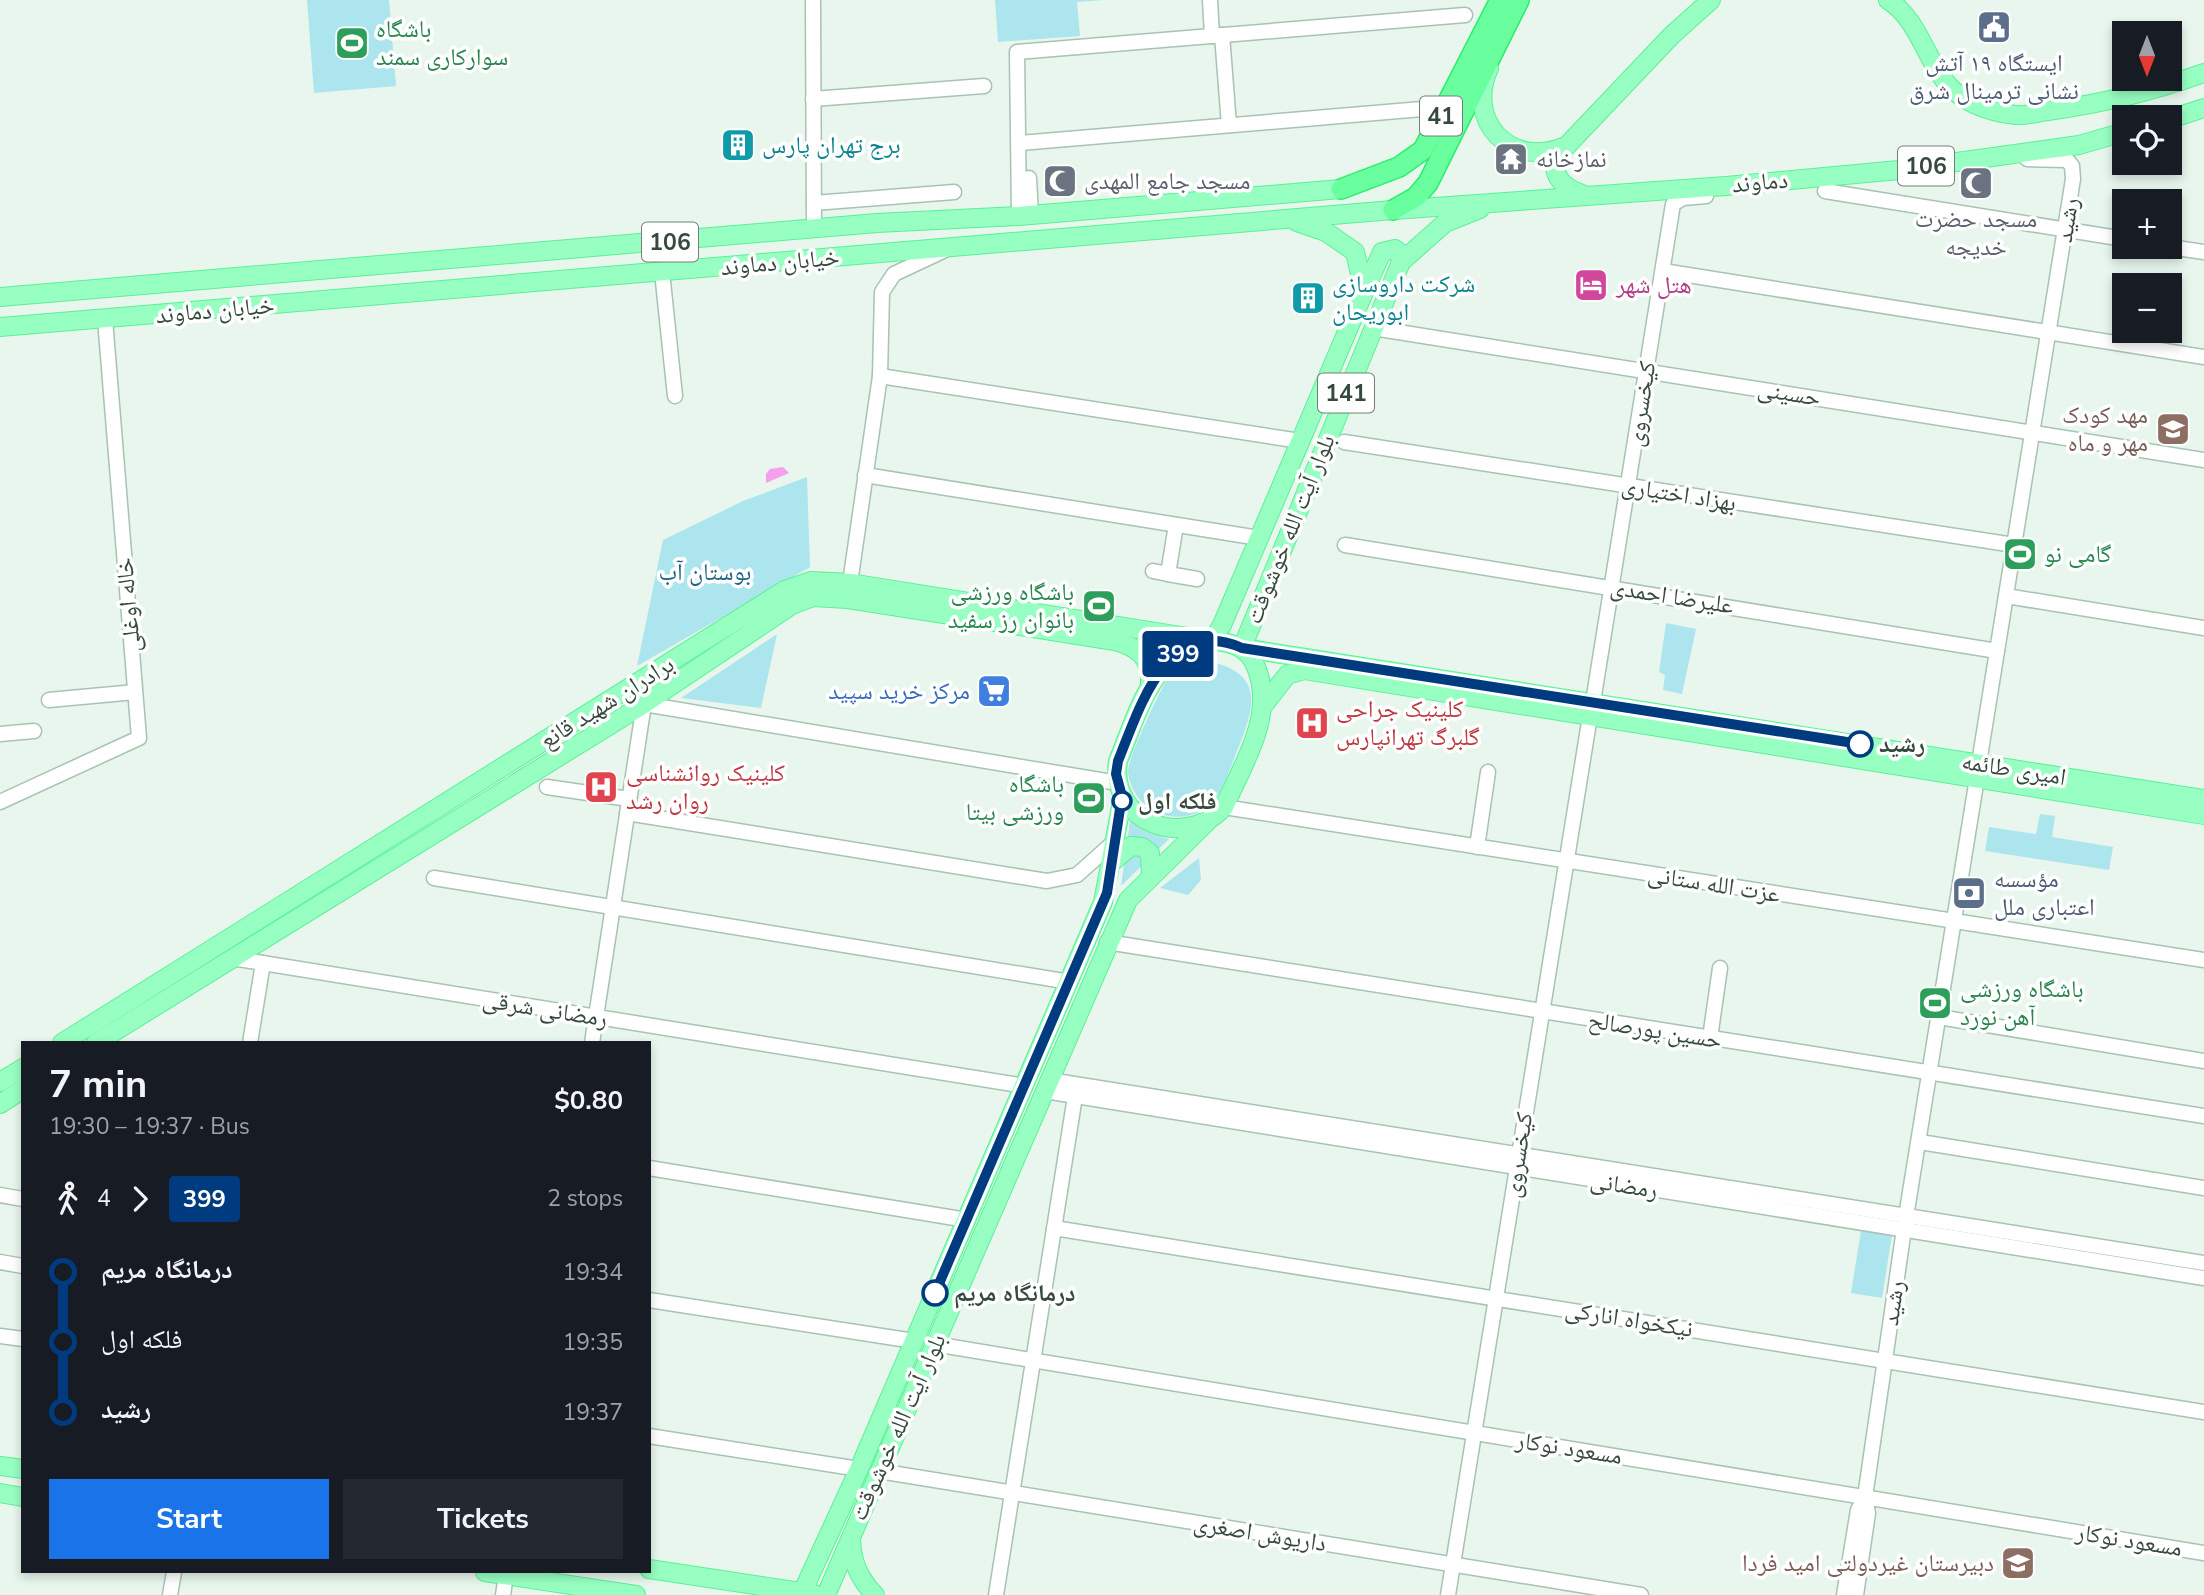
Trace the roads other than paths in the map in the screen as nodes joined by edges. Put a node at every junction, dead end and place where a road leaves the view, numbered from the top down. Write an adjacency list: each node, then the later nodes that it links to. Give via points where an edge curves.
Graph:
1 (813, 0): 2 (street); 16 (street)
2 (825, 0)
3 (1210, 0): 11 (street)
4 (1482, 0): 13 (highway)
5 (1500, 0): 13 (highway, 41)
6 (1526, 0): 9 (highway)
7 (1711, 0): 23 (main road)
8 (1888, 0): 14 (main road, via 1909,19 1932,64 1953,90 1980,108 2018,115 2081,107)
9 (1515, 9): 12 (highway, 41)
10 (1465, 15): 11 (street)
11 (1217, 36): 20 (street); 22 (street, via 1016,54)
12 (1498, 47): 23 (main road, via 1486,74 1486,118 1492,130 1502,141 1524,151 1543,153); 32 (highway, 41, via 1428,183 1416,197)
13 (1472, 55): 26 (highway, 41, via 1423,150 1399,167)
14 (2204, 73)
15 (984, 86): 16 (street)
16 (813, 99): 31 (street)
17 (2204, 108): 19 (main road)
18 (1422, 109): 20 (street)
19 (2182, 115)
20 (1229, 125): 22 (street)
21 (2112, 135): 24 (main road, دماوند / 106, via 2079,145)
22 (1024, 143): 33 (street)
23 (1563, 147): 29 (main road, via 1556,160 1556,174 1565,186)
24 (2001, 155): 25 (main road, دماوند / 106); 36 (street, رشید, via 2067,160 2073,179)
25 (1726, 186): 29 (main road, دماوند / 106); 43 (street, کیخسروی, via 1714,194 1674,202)
26 (1341, 189): 33 (main road, خیابان دماوند / 106)
27 (1825, 191): 36 (street)
28 (954, 192): 31 (street)
29 (1586, 195): 30 (main road, دماوند / 106)
30 (1514, 200): 32 (main road, دماوند / 106); 42 (main road, بلوار آیت الله خوشوقت / 141, via 1445,223)
31 (814, 203): 35 (street)
32 (1393, 210): 34 (main road, خیابان دماوند / 106)
33 (1025, 216): 35 (main road, خیابان دماوند / 106)
34 (1289, 219): 38 (main road, خیابان دماوند / 106); 45 (main road, via 1326,232 1355,252)
35 (807, 230): 41 (main road, via 881,232 887,242); 46 (main road, خیابان دماوند / 106)
36 (2065, 230): 37 (street); 50 (street, رشید)
37 (2112, 237)
38 (953, 247): 41 (main road, خیابان دماوند / 106); 53 (street, via 909,265 886,282)
39 (2182, 249): 40 (street)
40 (2204, 252)
41 (880, 254): 44 (main road, خیابان دماوند / 106)
42 (1401, 262): 45 (main road, بلوار آیت الله خوشوقت, via 1395,248 1382,252); 49 (main road, بلوار آیت الله خوشوقت / 141)
43 (1663, 271): 50 (street); 52 (street, کیخسروی)
44 (662, 272): 47 (main road, خیابان دماوند / 106); 54 (street)
45 (1364, 292): 56 (main road, بلوار آیت الله خوشوقت / 141)
46 (0, 297)
47 (105, 319): 48 (main road, خیابان دماوند / 106); 79 (street, خاله اوغلی)
48 (0, 327)
49 (1373, 328): 52 (street, حسینی); 73 (main road, بلوار آیت الله خوشوقت / 141)
50 (2049, 332): 51 (street); 55 (street, رشید)
51 (2204, 357)
52 (1646, 371): 55 (street, حسینی); 60 (street, کیخسروی)
53 (880, 376): 56 (street); 59 (street)
54 (675, 396)
55 (2033, 432): 58 (street, حسینی); 64 (street, رشید)
56 (1300, 441): 62 (main road, بلوار آیت الله خوشوقت / 141)
57 (1344, 442): 60 (street, بهزاد اختیاری)
58 (2204, 460)
59 (865, 475): 61 (street); 68 (street)
60 (1628, 486): 64 (street, بهزاد اختیاری); 69 (street, کیخسروی)
61 (1176, 525): 62 (street); 66 (street)
62 (1258, 538): 72 (main road, بلوار آیت الله خوشوقت / 141)
63 (1345, 545): 69 (street, علیرضا احمدی)
64 (2014, 545): 70 (street, رشید)
65 (1153, 571): 66 (street)
66 (1168, 574): 67 (street)
67 (1197, 579)
68 (849, 583): 72 (main road, برادران شهید قانع); 78 (main road, برادران شهید قانع, via 811,581 785,590)
69 (1611, 586): 74 (street, علیرضا احمدی); 83 (street, کیخسروی)
70 (2006, 596): 71 (street); 74 (street, رشید)
71 (2204, 628)
72 (1212, 641): 73 (main road); 77 (main road, via 1180,653)
73 (1242, 648): 75 (main road, امیری طائمه); 82 (main road, via 1260,676)
74 (1997, 651): 86 (street, رشید)
75 (1276, 653): 76 (main road, via 1270,658 1269,670 1280,677); 83 (main road, امیری طائمه)
76 (1287, 675): 82 (main road); 83 (main road, امیری طائمه, via 1304,670)
77 (1150, 682): 81 (main road, برادران شهید قانع, via 1148,661 1115,641 813,597 792,605); 89 (main road, via 1118,761)
78 (631, 688): 81 (street); 104 (main road, برادران شهید قانع)
79 (135, 692): 80 (street); 91 (street, خاله اوغلی, via 139,738)
80 (49, 700)
81 (644, 704): 89 (street); 92 (street); 106 (main road, برادران شهید قانع)
82 (1263, 706): 93 (main road)
83 (1592, 709): 86 (main road, امیری طائمه); 98 (street, کیخسروی)
84 (34, 731): 85 (street)
85 (0, 734)
86 (1978, 771): 90 (main road, امیری طائمه); 94 (main road, امیری طائمه); 103 (street, رشید)
87 (1488, 772): 97 (street)
88 (547, 787): 92 (street)
89 (1120, 789): 95 (main road, via 1137,815 1161,828 1180,830); 96 (main road, بلوار آیت الله خوشوقت)
90 (2204, 799)
91 (0, 802)
92 (628, 806): 96 (street, via 1047,881 1077,875); 102 (street)
93 (1224, 807): 95 (main road); 97 (street, عزت الله ستانی)
94 (2204, 815)
95 (1207, 822): 100 (main road, بلوار آیت الله خوشوقت)
96 (1115, 841): 99 (main road, بلوار آیت الله خوشوقت)
97 (1477, 847): 98 (street, عزت الله ستانی)
98 (1567, 861): 103 (street, عزت الله ستانی); 111 (street, کیخسروی)
99 (1112, 862): 100 (main road, via 1131,846 1142,847 1150,853); 110 (main road, بلوار آیت الله خوشوقت, via 1107,893)
100 (1151, 877): 105 (main road, بلوار آیت الله خوشوقت, via 1128,900)
101 (434, 878): 102 (street)
102 (613, 906): 110 (street); 112 (street)
103 (1955, 921): 107 (street, عزت الله ستانی); 113 (street, رشید)
104 (221, 942): 106 (main road); 115 (main road, برادران شهید قانع)
105 (1107, 942): 111 (street, حسین پورصالح); 123 (main road, بلوار آیت الله خوشوقت)
106 (232, 958): 108 (street, رمضانی شرقی); 116 (main road, برادران شهید قانع)
107 (2204, 960)
108 (262, 963): 112 (street, رمضانی شرقی); 117 (street)
109 (1720, 968): 114 (street)
110 (1070, 982): 124 (main road, بلوار آیت الله خوشوقت)
111 (1542, 1012): 114 (street, حسین پورصالح); 130 (street, کیخسروی)
112 (596, 1017): 118 (street); 124 (street, رمضانی شرقی)
113 (1940, 1017): 119 (street); 121 (street, رشید)
114 (1710, 1038): 121 (street, حسین پورصالح)
115 (65, 1041)
116 (99, 1041)
117 (250, 1041)
118 (592, 1041)
119 (2204, 1061)
120 (21, 1069): 122 (main road)
121 (1931, 1073): 128 (street, حسین پورصالح); 129 (street, رشید)
122 (0, 1082)
123 (1047, 1085): 126 (street, رمضانی); 147 (main road, بلوار آیت الله خوشوقت)
124 (1025, 1086): 135 (main road, بلوار آیت الله خوشوقت)
125 (21, 1090): 127 (main road)
126 (1076, 1091): 130 (street, رمضانی); 137 (street)
127 (0, 1104)
128 (2204, 1116)
129 (1920, 1142): 132 (street); 136 (street, رشید)
130 (1516, 1161): 136 (street, رمضانی); 142 (street, کیخسروی)
131 (651, 1168): 135 (street)
132 (2204, 1188)
133 (0, 1195): 134 (street)
134 (21, 1199)
135 (967, 1220): 146 (main road, بلوار آیت الله خوشوقت)
136 (1905, 1222): 139 (street, رمضانی); 141 (street, رمضانی); 148 (street, رشید)
137 (1054, 1228): 142 (street, نیکخواه انارکی); 149 (street)
138 (0, 1262): 140 (street)
139 (2204, 1263)
140 (21, 1266)
141 (2204, 1278)
142 (1496, 1298): 148 (street, نیکخواه انارکی); 151 (street, کیخسروی)
143 (651, 1300): 146 (street)
144 (0, 1336): 145 (street)
145 (21, 1339)
146 (914, 1341): 155 (main road, بلوار آیت الله خوشوقت)
147 (934, 1344): 149 (street, مسعود نوکار); 156 (main road, بلوار آیت الله خوشوقت)
148 (1885, 1360): 150 (street, نیکخواه انارکی); 160 (street, رشید)
149 (1033, 1361): 151 (street, مسعود نوکار); 158 (street)
150 (2204, 1412)
151 (1474, 1433): 160 (street, مسعود نوکار); 163 (street, کیخسروی)
152 (651, 1437): 155 (street)
153 (0, 1466): 154 (main road)
154 (21, 1469)
155 (859, 1469): 168 (main road, بلوار آیت الله خوشوقت)
156 (879, 1471): 158 (street, داریوش اصغری); 161 (main road, بلوار آیت الله خوشوقت)
157 (0, 1493): 159 (main road)
158 (1012, 1493): 163 (street, داریوش اصغری); 174 (street)
159 (21, 1497)
160 (1865, 1497): 162 (street, مسعود نوکار); 177 (street, رشید, via 1858,1510); 178 (street, رشید, via 1868,1513)
161 (851, 1535): 172 (main road, بلوار آیت الله خوشوقت); 173 (main road, via 852,1557 863,1583)
162 (2204, 1553)
163 (1453, 1565): 175 (street, کیخسروی); 176 (street, داریوش اصغری)
164 (651, 1569): 168 (main road)
165 (174, 1573): 169 (street)
166 (492, 1573): 167 (main road)
167 (506, 1575): 170 (street); 171 (main road)
168 (807, 1594)
169 (170, 1595)
170 (503, 1595)
171 (636, 1595)
172 (826, 1595)
173 (875, 1595)
174 (996, 1595)
175 (1448, 1595)
176 (1641, 1595)
177 (1844, 1595)
178 (1856, 1595)

